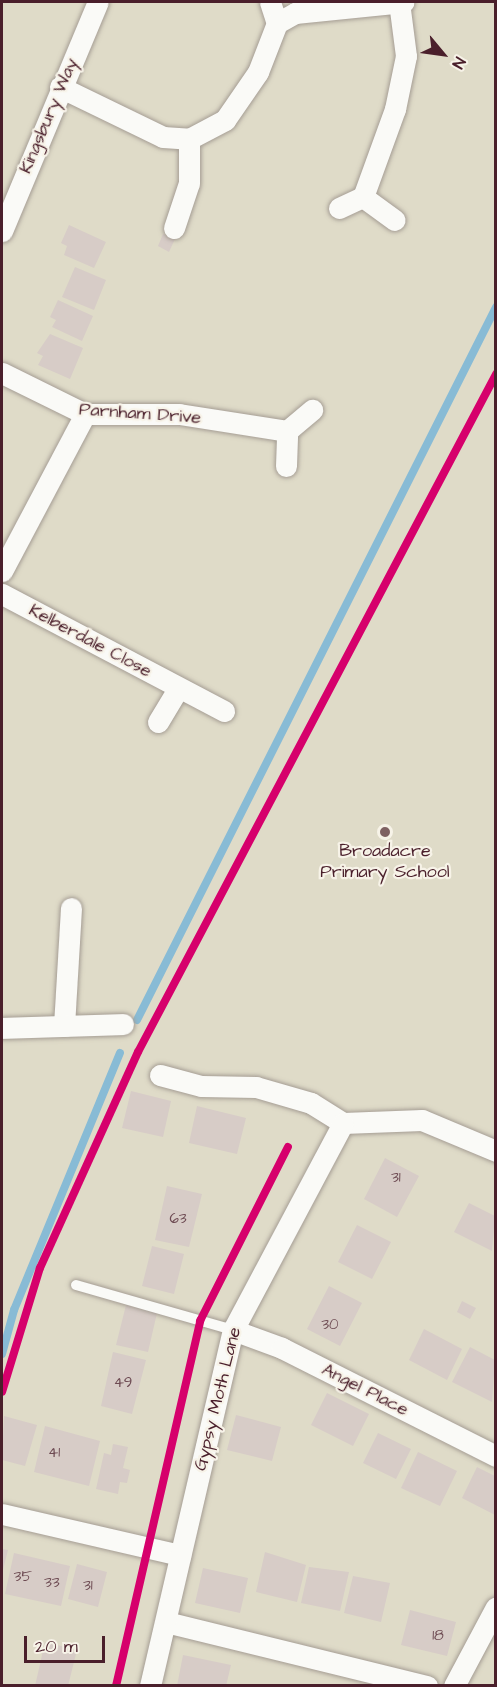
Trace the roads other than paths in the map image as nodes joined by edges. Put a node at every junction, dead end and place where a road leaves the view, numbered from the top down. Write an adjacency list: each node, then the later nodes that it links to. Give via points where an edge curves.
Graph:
1 (98, 2): 5 (street, Kingsbury Way)
2 (270, 2): 4 (street)
3 (401, 2): 4 (street, via 295,13); 7 (street, via 406,56 395,109)
4 (277, 23): 6 (street, via 258,72 225,120)
5 (60, 87): 6 (street, via 163,137); 11 (street, Kingsbury Way)
6 (189, 139): 10 (street, via 189,183)
7 (363, 197): 8 (street); 9 (street)
8 (339, 208)
9 (395, 220)
10 (174, 228)
11 (2, 231)
12 (2, 373): 14 (street, Parnham Drive)
13 (312, 410): 15 (street)
14 (85, 414): 15 (street, Parnham Drive, via 179,414); 17 (street)
15 (287, 431): 16 (street)
16 (286, 466)
17 (2, 572)
18 (2, 594): 19 (street, Kelberdale Close)
19 (178, 689): 20 (street, Kelberdale Close); 21 (street)
20 (224, 711)
21 (158, 722)
22 (71, 908): 24 (street)
23 (123, 1024): 24 (street)
24 (64, 1026): 25 (street)
25 (2, 1028)
26 (160, 1075): 27 (street, via 201,1086 256,1087 311,1103)
27 (343, 1123): 28 (street, via 422,1120); 30 (street, Gypsy Moth Lane)
28 (495, 1151)
29 (76, 1285): 30 (lane)
30 (233, 1330): 31 (street, Angel Place, via 282,1348); 33 (street, Gypsy Moth Lane)
31 (495, 1456)
32 (2, 1514): 33 (street)
33 (180, 1555): 35 (street, Gypsy Moth Lane)
34 (495, 1607): 38 (street)
35 (166, 1622): 36 (street, Gypsy Moth Lane); 37 (street)
36 (150, 1686)
37 (427, 1686)
38 (454, 1686)

